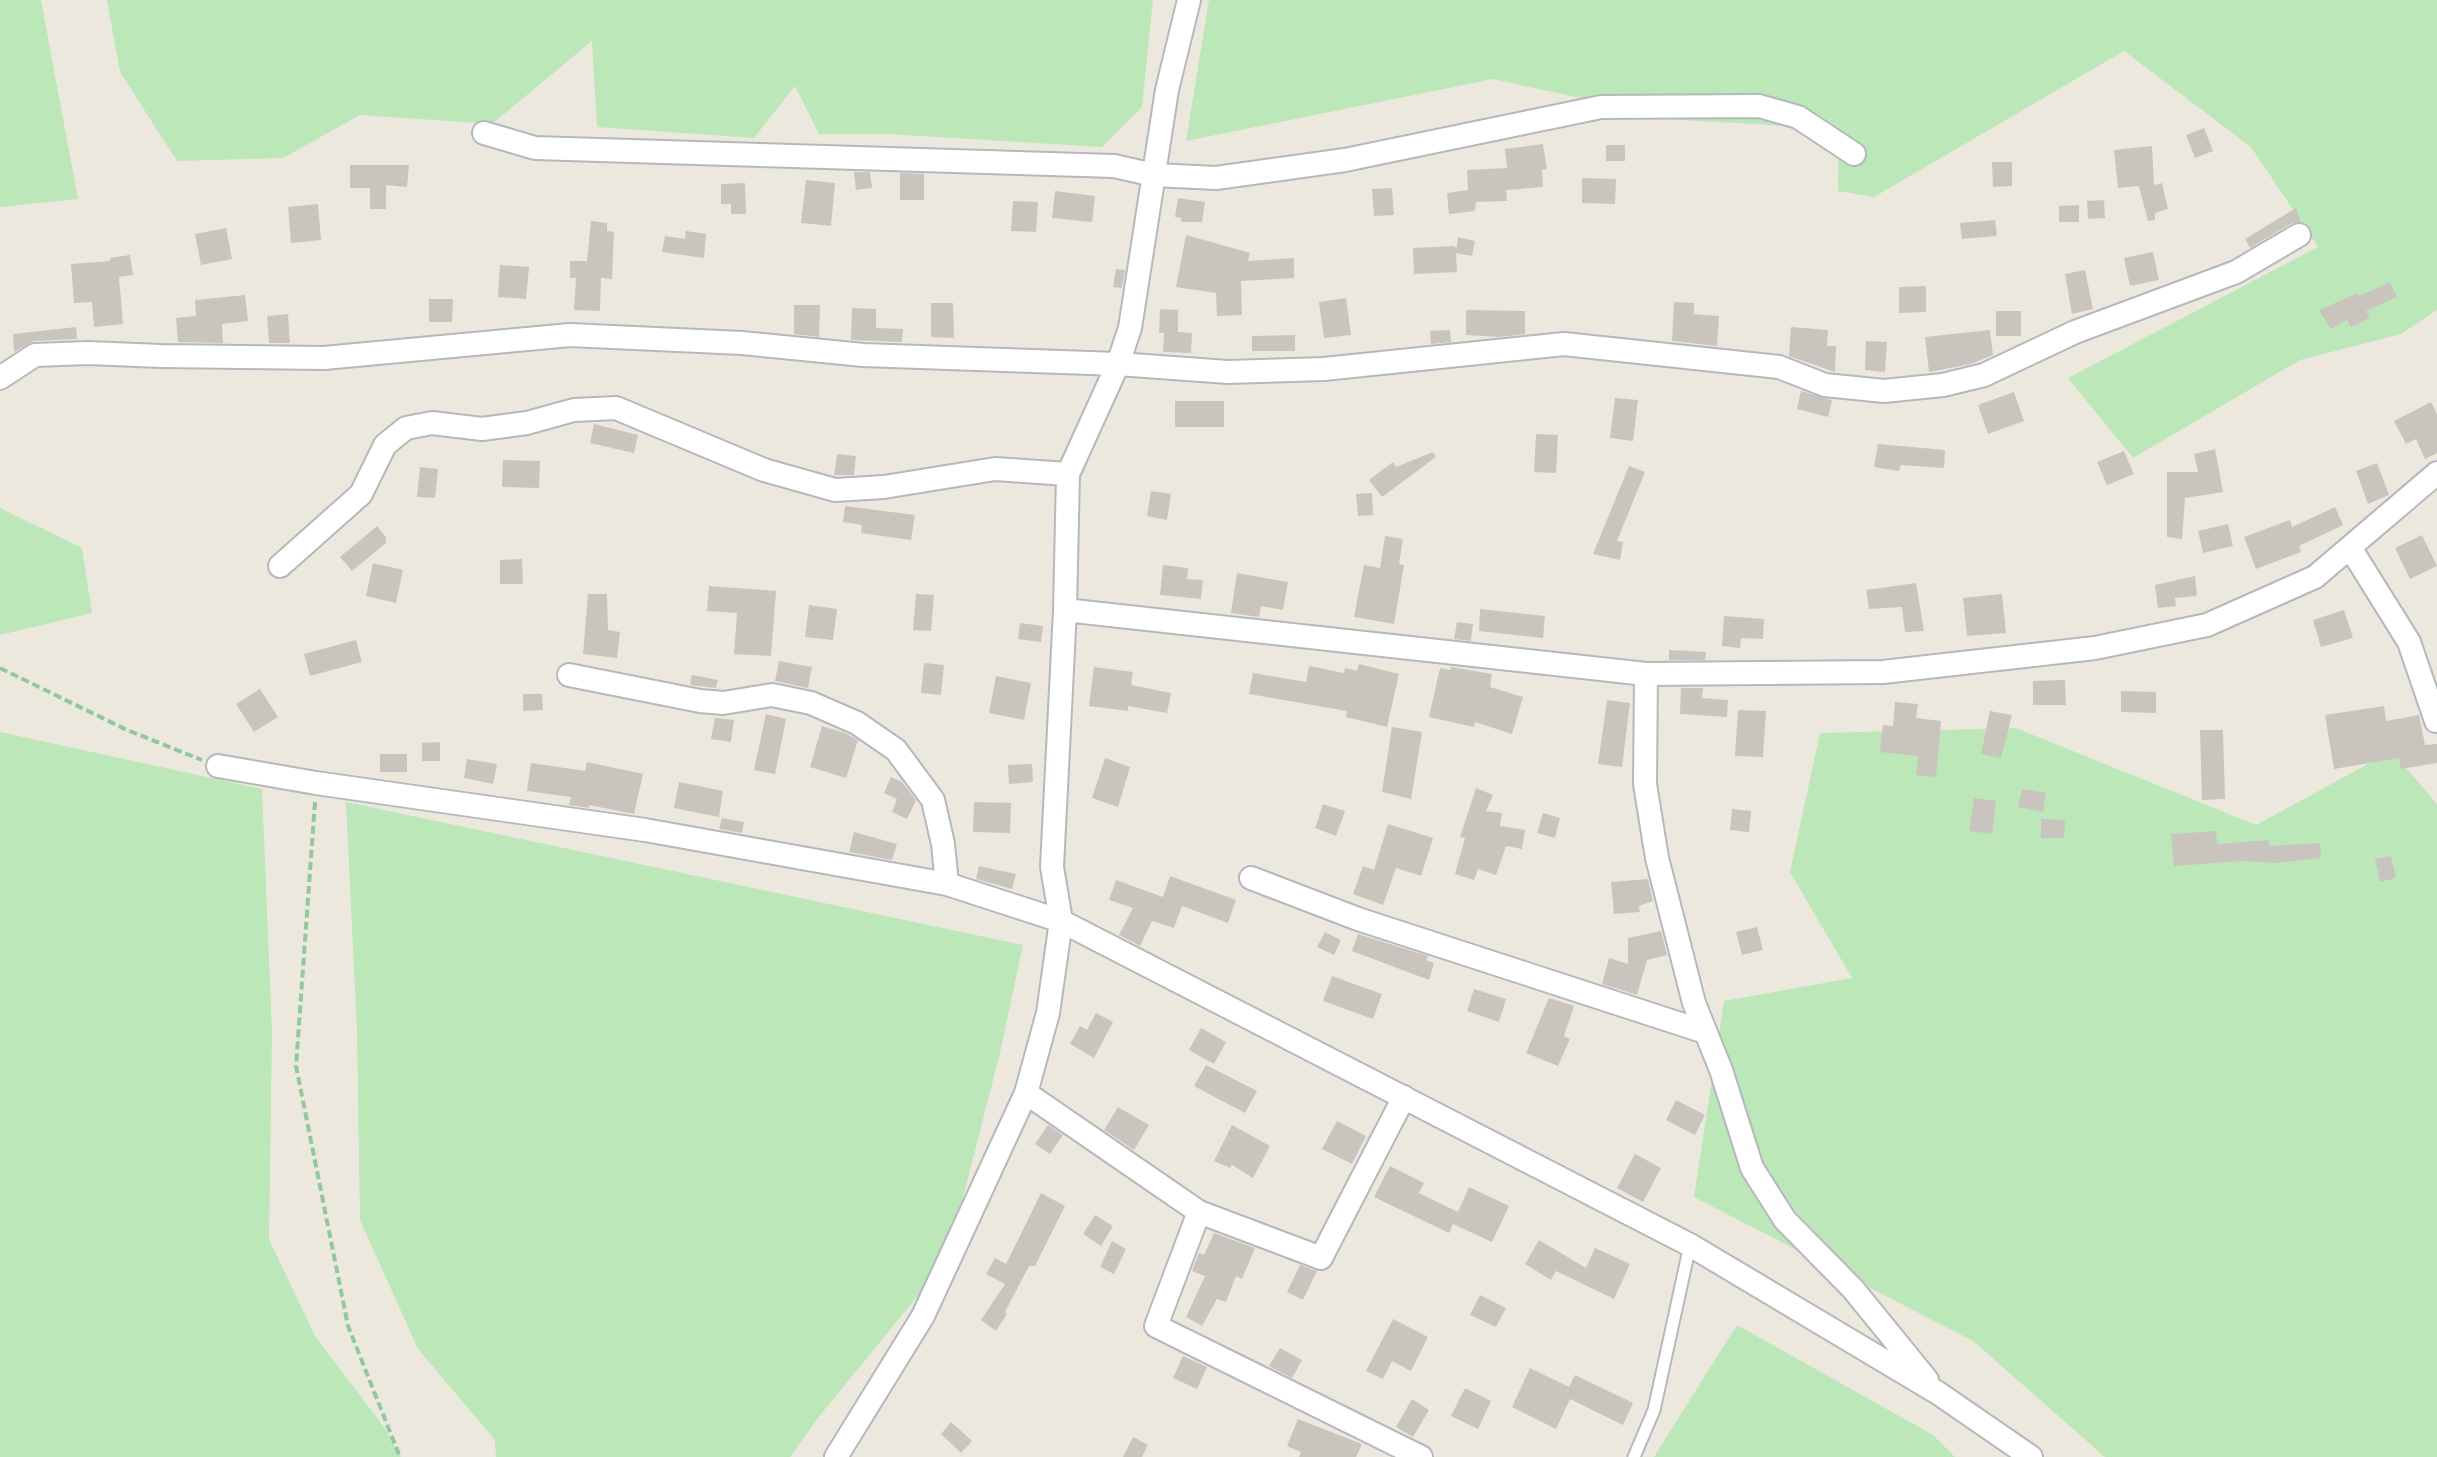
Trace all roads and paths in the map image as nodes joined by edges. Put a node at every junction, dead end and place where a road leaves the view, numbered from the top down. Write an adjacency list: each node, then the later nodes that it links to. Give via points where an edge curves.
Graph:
1 (1189, 0): 4 (street)
2 (484, 133): 4 (street, via 535,148 1114,166)
3 (1854, 154): 4 (street, via 1798,117 1759,106 1601,107 1345,160 1216,178)
4 (1154, 175): 6 (street, via 1130,328)
5 (2299, 235): 6 (street, via 2236,272 2075,332 1984,375 1928,387 1884,391 1825,385 1779,367 1564,344 1324,369 1228,372)
6 (1118, 364): 7 (street, via 863,355 570,335 324,358 35,355); 9 (street)
7 (0, 378)
8 (2437, 473): 10 (street)
9 (1068, 474): 11 (street, via 995,469 835,490 764,470 616,408 574,410 482,429 432,423 406,428 385,445 361,494); 12 (street)
10 (2351, 549): 14 (street, via 2315,577 2207,625 2095,648 1883,672); 16 (street, via 2409,642)
11 (280, 566)
12 (1065, 610): 14 (street); 21 (street, via 1052,867)
13 (2, 669): 17 (path, via 127,730)
14 (1646, 674): 22 (street, via 1645,784 1657,858)
15 (569, 675): 20 (street, via 712,702 772,695 811,703 857,723 896,750 933,800)
16 (2436, 721)
17 (218, 766): 18 (street)
18 (316, 783): 20 (street, via 645,830); 28 (path, via 296,1066 348,1326)
19 (1251, 878): 22 (street, via 1358,919)
20 (947, 884): 21 (street)
21 (1061, 921): 23 (street, via 1048,1013); 24 (street)
22 (1705, 1032): 27 (street, via 1752,1168 1785,1220 1853,1289)
23 (1026, 1093): 25 (street); 29 (street, via 923,1316)
24 (1404, 1097): 25 (street, via 1321,1258); 26 (street)
25 (1199, 1212): 30 (street, via 1156,1326)
26 (1690, 1245): 27 (street); 31 (lane, via 1654,1410)
27 (1938, 1393): 32 (street)
28 (400, 1457)
29 (836, 1457)
30 (1421, 1457)
31 (1634, 1457)
32 (2031, 1457)

